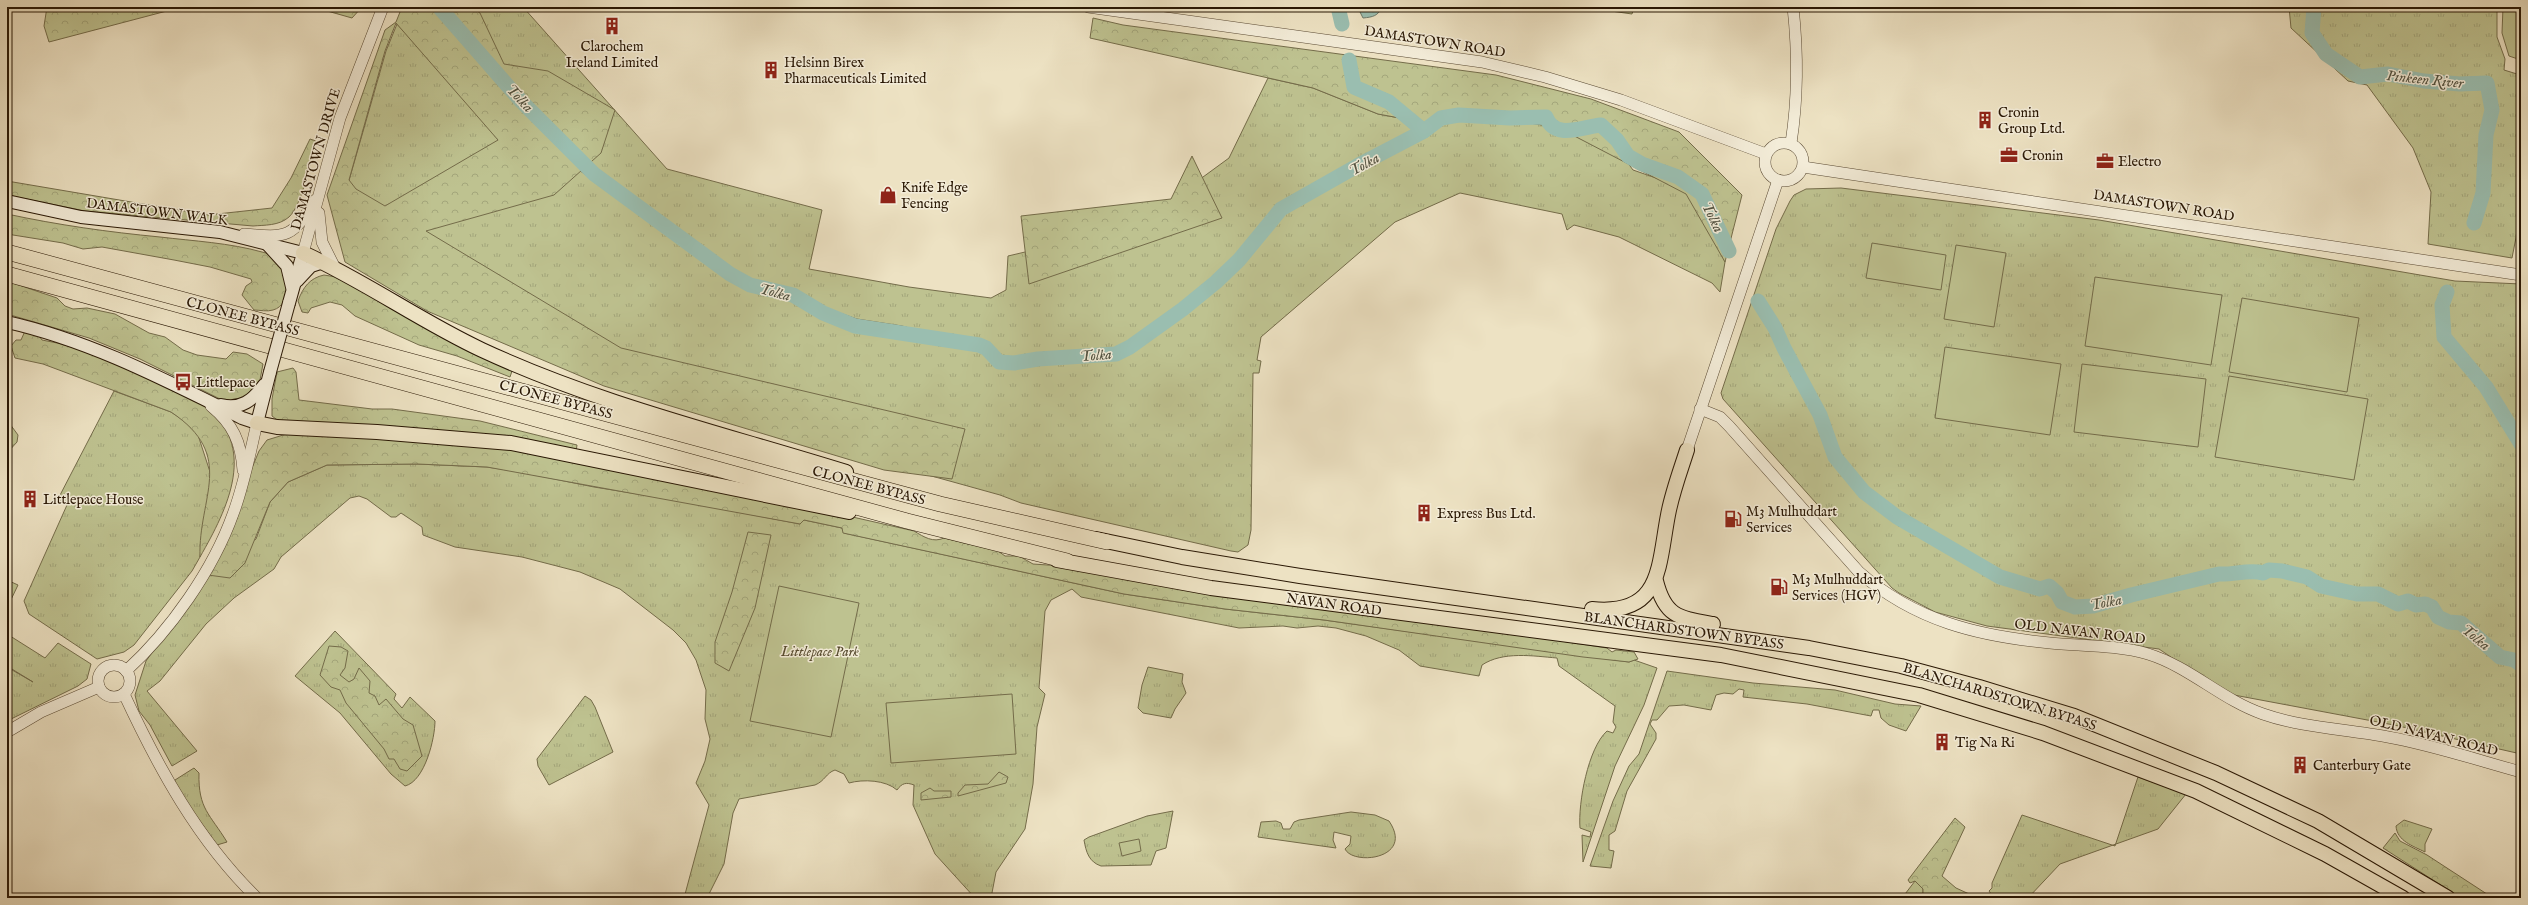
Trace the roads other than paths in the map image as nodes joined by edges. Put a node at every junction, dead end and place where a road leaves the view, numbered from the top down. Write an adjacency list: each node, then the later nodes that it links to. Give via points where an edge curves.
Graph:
1 (383, 7): 8 (street, DAMASTOWN DRIVE, via 340,118)
2 (1088, 7): 5 (street, DAMASTOWN ROAD, via 1482,62 1545,77 1621,100)
3 (1793, 7): 4 (street, via 1797,57 1795,118)
4 (1791, 143): 5 (street, via 1781,142 1774,145); 6 (street, via 1801,152 1804,159)
5 (1766, 154): 7 (street, via 1767,170)
6 (1803, 167): 7 (street, via 1796,178 1789,181); 17 (street, DAMASTOWN ROAD)
7 (1778, 180): 22 (street)
8 (321, 189): 10 (street, via 300,224 287,234 268,236); 13 (street, DAMASTOWN DRIVE); 15 (street, via 320,231)
9 (7, 201): 10 (main road, DAMASTOWN WALK, via 81,217)
10 (220, 232): 11 (main road, DAMASTOWN WALK)
11 (266, 243): 13 (main road, DAMASTOWN WALK); 18 (main road, via 287,266)
12 (7, 252): 26 (highway, CLONEE BYPASS, via 940,504)
13 (303, 253): 14 (highway, NAVAN ROAD); 18 (main road)
14 (323, 262): 15 (highway, NAVAN ROAD); 18 (main road, via 311,266 304,272)
15 (336, 270): 26 (highway, NAVAN ROAD, via 481,350 604,399 945,501)
16 (7, 274): 27 (highway, CLONEE BYPASS, via 907,521)
17 (2521, 275)
18 (293, 289): 20 (main road, bridge)
19 (7, 322): 21 (main road, via 103,351)
20 (269, 377): 21 (main road, via 253,399 240,406 225,406); 23 (main road)
21 (205, 400): 23 (main road); 25 (street, via 224,416 236,435 241,446)
22 (1700, 409): 24 (street); 36 (street, OLD NAVAN ROAD, via 1720,418 1730,426 1859,572 1882,592 1918,613 1941,622 2013,638 2147,654 2175,664 2230,700 2264,714 2396,738)
23 (257, 423): 25 (street); 27 (highway, NAVAN ROAD, via 277,427 511,443 831,508 1014,553)
24 (1687, 450): 28 (highway, via 1668,513)
25 (244, 481): 31 (street, via 233,514 209,566 150,648)
26 (1107, 542): 29 (highway, NAVAN ROAD, via 1259,570)
27 (1067, 561): 30 (highway, NAVAN ROAD, via 1211,588)
28 (1656, 581): 29 (highway, via 1642,600 1619,608 1604,610 1557,605); 34 (highway, via 1661,601 1680,616 1904,662 1987,684)
29 (1516, 607): 34 (highway, BLANCHARDSTOWN BYPASS, via 1809,648 1901,666)
30 (1603, 639): 38 (highway, BLANCHARDSTOWN BYPASS, via 1721,655 1823,674 1918,695 2043,733 2196,791 2325,854)
31 (126, 671): 32 (street, via 113,665 104,669 98,677); 33 (street, via 130,681)
32 (99, 687): 33 (street, via 110,697); 35 (street, via 41,712)
33 (124, 694): 37 (street, via 147,745 179,801 236,876)
34 (2047, 707): 39 (highway, BLANCHARDSTOWN BYPASS, via 2130,737 2263,794 2318,821)
35 (7, 732)
36 (2521, 772)
37 (257, 898)
38 (2403, 898)
39 (2448, 898)

